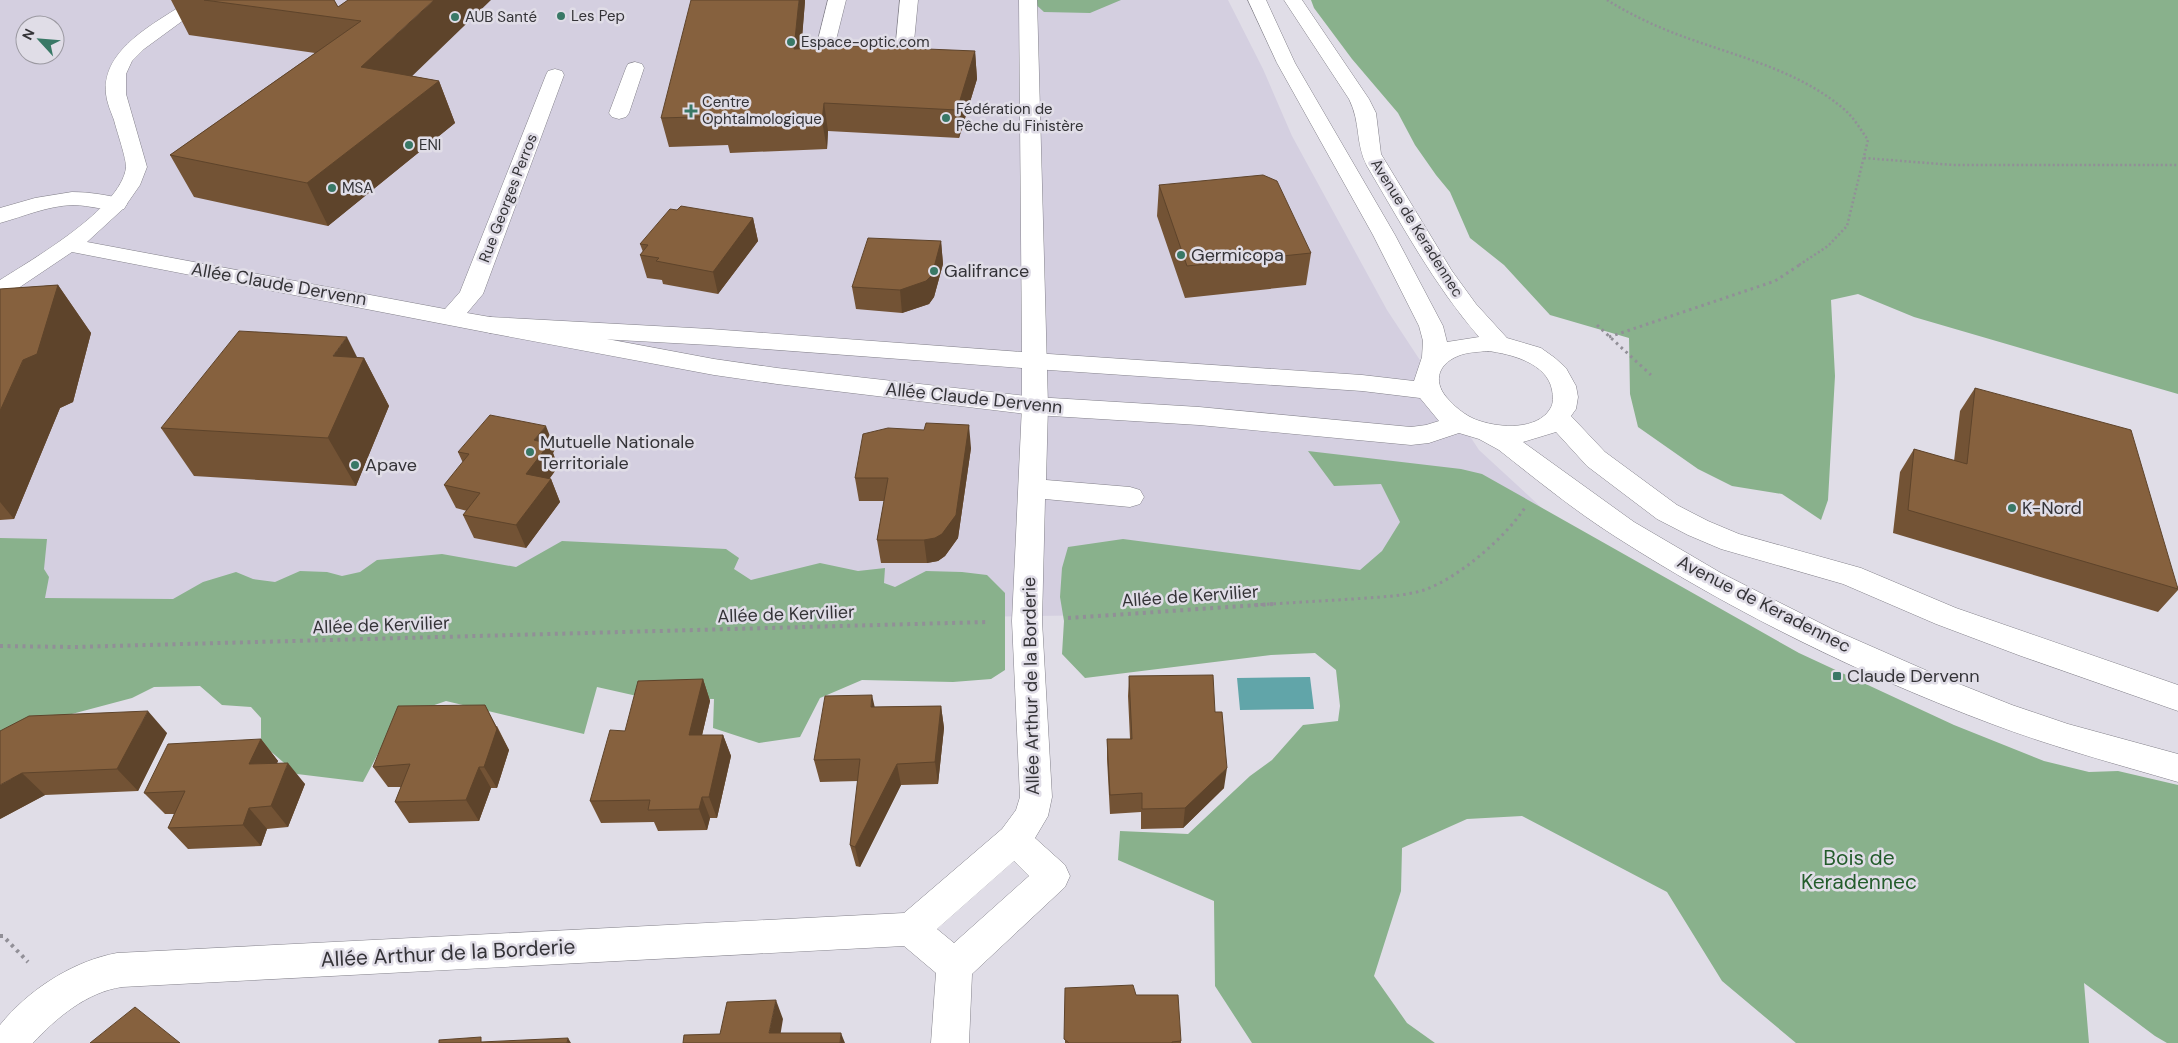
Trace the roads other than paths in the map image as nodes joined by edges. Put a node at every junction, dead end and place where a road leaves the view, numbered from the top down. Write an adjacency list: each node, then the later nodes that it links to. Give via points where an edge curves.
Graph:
1 (202, 0): 12 (street, via 137,45 124,59 117,74 116,94 137,168 129,189)
2 (837, 0): 8 (street)
3 (909, 0): 7 (street)
4 (1028, 0): 20 (street, Allée Arthur de la Borderie)
5 (1257, 0): 19 (street, Avenue de Keradennec, via 1286,63 1384,235 1431,326 1436,341)
6 (1293, 0): 18 (street, Avenue de Keradennec, via 1359,98 1366,113 1371,154 1390,188 1442,273)
7 (903, 62)
8 (822, 64)
9 (635, 68): 11 (street)
10 (555, 75): 16 (street, Rue Georges Perros, via 471,294)
11 (619, 113)
12 (116, 204): 13 (street, via 88,199 57,201); 14 (street)
13 (0, 216)
14 (68, 246): 15 (street); 16 (street, Allée Claude Dervenn)
15 (1, 289)
16 (452, 316): 17 (street, Allée Claude Dervenn)
17 (490, 325): 20 (street, Allée Claude Dervenn); 22 (street, Allée Claude Dervenn, via 714,367)
18 (1500, 345): 19 (street, via 1488,342 1465,344 1446,350); 23 (street, via 1532,354 1561,380 1566,395 1565,409)
19 (1434, 360): 21 (street, via 1426,370)
20 (1034, 361): 21 (street, Allée Claude Dervenn); 22 (street, Allée Arthur de la Borderie)
21 (1426, 390): 24 (street, via 1445,414)
22 (1035, 406): 24 (street, Allée Claude Dervenn, via 1199,416 1411,436 1429,434); 26 (street, Allée Arthur de la Borderie)
23 (1557, 417): 25 (street, via 1542,429 1525,434); 28 (street, via 1596,459 1667,512 1698,528 1731,542 1851,576 1946,616)
24 (1459, 423): 25 (street)
25 (1487, 432): 29 (street, Avenue de Keradennec, via 1624,529 1711,581 1823,638 2003,716)
26 (1031, 488): 27 (street); 30 (street, Allée Arthur de la Borderie, via 1027,621 1036,797 1031,816)
27 (1130, 497)
28 (2178, 698)
29 (2178, 768)
30 (1014, 840): 31 (street, Allée Arthur de la Borderie); 32 (street, via 1053,876)
31 (911, 929): 32 (street); 33 (street, Allée Arthur de la Borderie, via 110,972 86,980 60,996 17,1032)
32 (954, 966): 34 (street)
33 (9, 1043)
34 (950, 1043)

